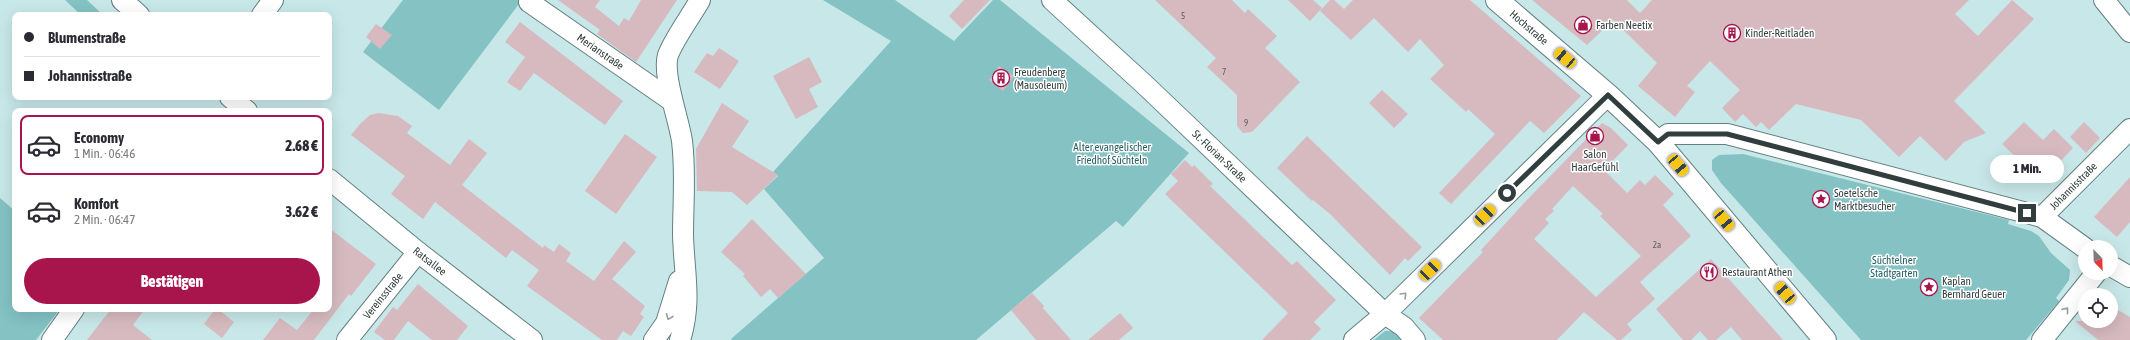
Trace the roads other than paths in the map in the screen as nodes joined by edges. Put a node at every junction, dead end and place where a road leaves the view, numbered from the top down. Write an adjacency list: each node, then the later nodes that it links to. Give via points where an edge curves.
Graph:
1 (122, 0): 8 (street)
2 (273, 0): 9 (street)
3 (700, 0): 12 (street, via 668,56 668,80)
4 (1052, 0): 24 (street, St.-Florian-Straße)
5 (1497, 0): 11 (main road, Hochstraße)
6 (2104, 0): 10 (street)
7 (529, 2): 12 (street, Merianstraße)
8 (136, 12)
9 (264, 12)
10 (2130, 32)
11 (1608, 95): 14 (main road, Hochstraße); 24 (street, one-way to 11)
12 (672, 101): 19 (street, via 679,122 682,144)
13 (2130, 129): 16 (street, Johannisstraße)
14 (1658, 142): 16 (street, Johannisstraße, via 1668,134 1727,134); 32 (main road, Hochstraße)
15 (332, 181): 18 (street, Ratsallee)
16 (2042, 217): 17 (street)
17 (2078, 243)
18 (418, 252): 26 (street, Vereinsstraße); 27 (street, Ratsallee)
19 (684, 252): 28 (street, one-way to 28, via 672,308 666,323); 29 (street, via 688,283 685,326)
20 (2118, 270): 21 (street)
21 (2130, 277)
22 (2090, 280): 33 (street, one-way to 22)
23 (72, 312): 25 (street)
24 (1385, 314): 30 (street); 31 (street, St.-Florian-Straße, via 1404,327)
25 (52, 340)
26 (347, 340)
27 (532, 340)
28 (654, 340)
29 (680, 340)
30 (1354, 340)
31 (1415, 340)
32 (1825, 340)
33 (2042, 340)

